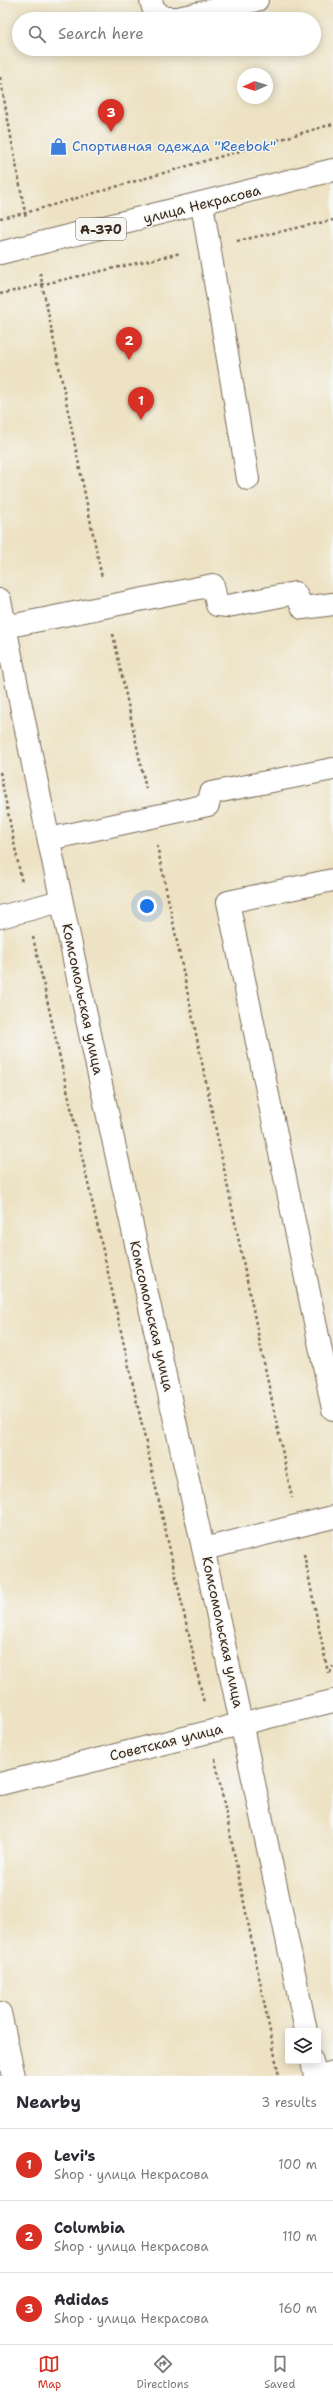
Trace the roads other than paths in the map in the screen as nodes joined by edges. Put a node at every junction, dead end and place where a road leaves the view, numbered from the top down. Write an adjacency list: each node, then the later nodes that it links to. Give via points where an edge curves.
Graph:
1 (151, 0): 3 (main road)
2 (258, 0): 4 (main road)
3 (157, 12)
4 (205, 12)
5 (333, 170): 6 (main road, улица Некрасова / А-370)
6 (202, 204): 7 (main road, улица Некрасова / А-370); 8 (main road)
7 (0, 253)
8 (248, 479)
9 (0, 600): 11 (main road, Комсомольская улица)
10 (333, 604): 11 (main road, via 303,608 295,593 228,606 217,605 213,585)
11 (5, 627): 13 (main road, Комсомольская улица)
12 (333, 769): 13 (main road, via 211,793 208,806)
13 (49, 839): 15 (main road, Комсомольская улица)
14 (333, 880): 17 (main road, via 228,902)
15 (61, 901): 16 (main road); 19 (main road, Комсомольская улица)
16 (0, 917)
17 (333, 1409)
18 (333, 1517): 19 (main road)
19 (204, 1549): 21 (main road, Комсомольская улица)
20 (333, 1701): 21 (main road, Советская улица)
21 (243, 1723): 22 (main road, Советская улица); 24 (main road, Комсомольская улица)
22 (0, 1784)
23 (0, 2013): 27 (main road)
24 (305, 2028)
25 (313, 2064): 28 (main road)
26 (333, 2072): 29 (main road)
27 (14, 2076)
28 (315, 2076)
29 (320, 2076)

